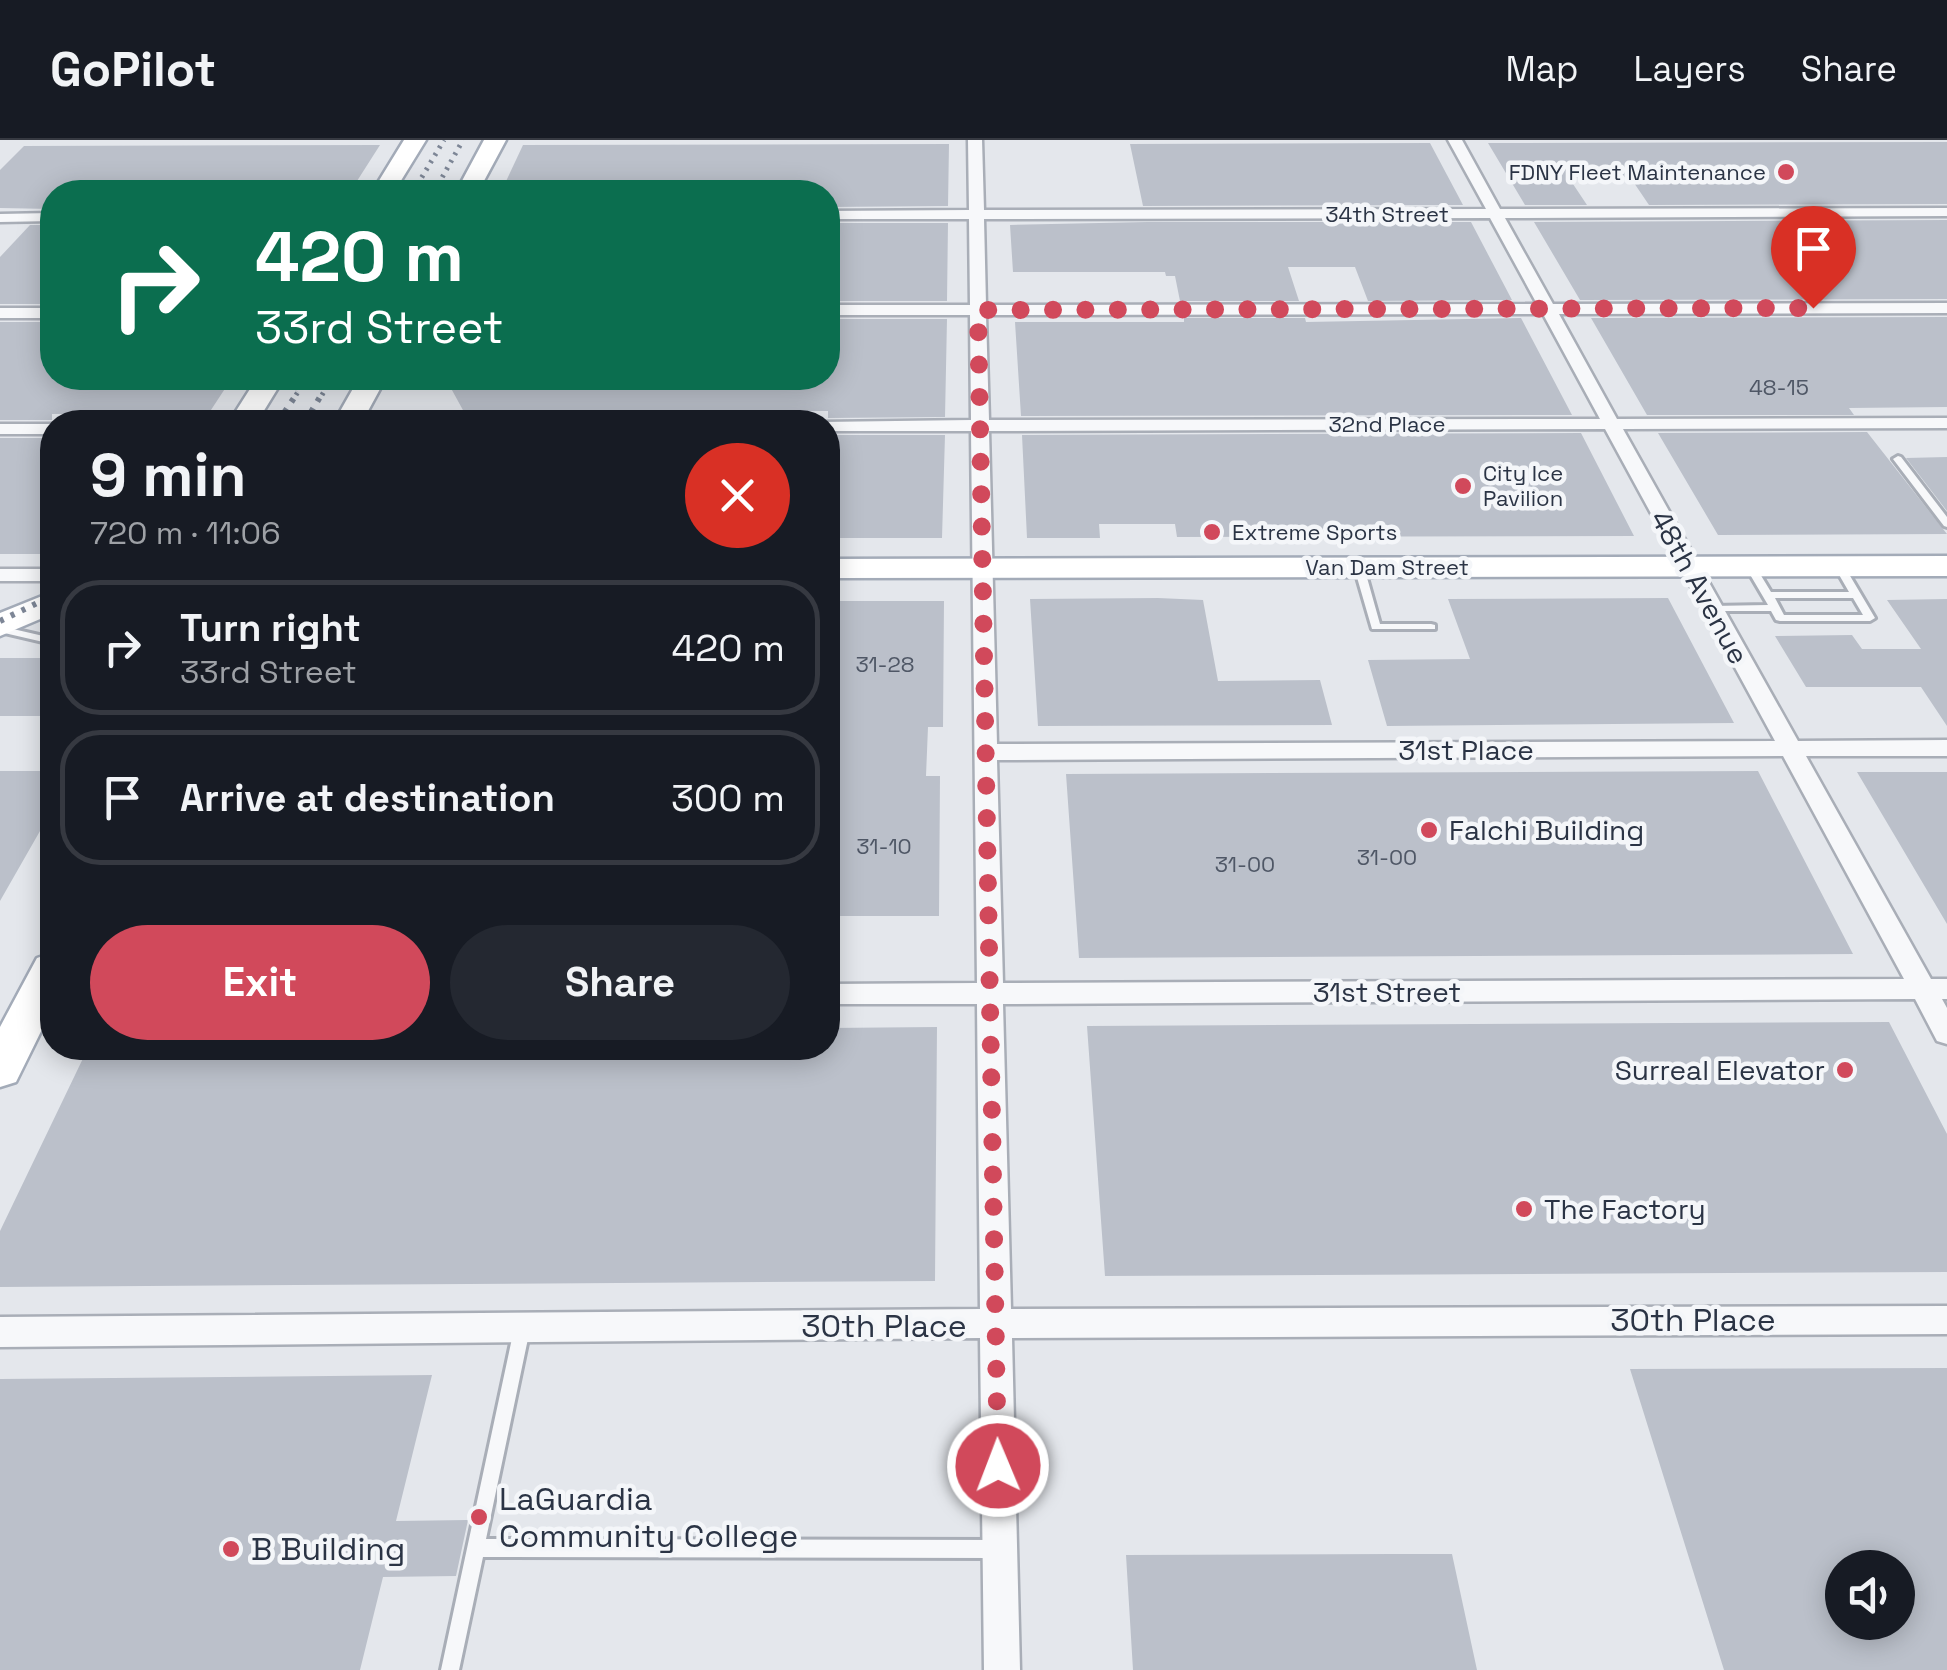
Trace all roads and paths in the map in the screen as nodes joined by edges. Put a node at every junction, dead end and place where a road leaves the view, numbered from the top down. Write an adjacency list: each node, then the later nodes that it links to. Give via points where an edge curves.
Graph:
1 (415, 140): 5 (main road)
2 (495, 140): 6 (main road)
3 (975, 140): 10 (street)
4 (1456, 140): 8 (street, 48th Avenue)
5 (390, 180)
6 (473, 180)
7 (1947, 212): 8 (street, 34th Street)
8 (1496, 214): 10 (street, 34th Street); 13 (street, 48th Avenue)
9 (840, 215): 10 (street, 34th Street)
10 (976, 215): 16 (street)
11 (0, 218): 12 (street)
12 (40, 218)
13 (1548, 308): 14 (street); 16 (street); 20 (street, 48th Avenue)
14 (1947, 308)
15 (840, 310): 16 (street)
16 (978, 310): 22 (street)
17 (0, 313): 18 (street)
18 (40, 313)
19 (1947, 423): 20 (street, 32nd Place)
20 (1612, 424): 22 (street, 32nd Place); 27 (street, 48th Avenue)
21 (840, 426): 22 (street, 32nd Place)
22 (980, 426): 33 (street)
23 (0, 429): 24 (street)
24 (40, 429)
25 (1898, 459): 26 (lane)
26 (1947, 524)
27 (1689, 566): 28 (main road, Van Dam Street); 31 (main road, Van Dam Street); 40 (street, 48th Avenue)
28 (1750, 566): 29 (main road, Van Dam Street); 36 (lane)
29 (1839, 566): 30 (main road, Van Dam Street); 37 (lane)
30 (1947, 566)
31 (1359, 567): 33 (main road, Van Dam Street); 41 (lane, via 1376,627)
32 (840, 569): 33 (main road, Van Dam Street)
33 (982, 569): 46 (street)
34 (0, 575): 35 (street)
35 (40, 575)
36 (1768, 595): 37 (lane); 39 (lane)
37 (1856, 595): 39 (lane, via 1870,618 1780,618)
38 (40, 608): 42 (main road)
39 (1775, 608): 40 (lane)
40 (1712, 609): 45 (street, 48th Avenue)
41 (1431, 627)
42 (0, 628): 43 (lane)
43 (40, 638)
44 (1947, 748): 45 (street, 31st Place)
45 (1788, 749): 46 (street, 31st Place); 47 (street, 48th Avenue)
46 (985, 752): 49 (street)
47 (1935, 989): 49 (street, 31st Street); 51 (street, 48th Avenue)
48 (840, 994): 49 (street, 31st Street)
49 (990, 994): 54 (street)
50 (40, 1000): 52 (main road)
51 (1947, 1033)
52 (0, 1069)
53 (1947, 1320): 54 (street, 30th Place)
54 (996, 1326): 55 (street, 30th Place); 58 (street)
55 (522, 1328): 56 (street, 30th Place); 57 (lane)
56 (0, 1332)
57 (476, 1548): 58 (lane); 59 (lane)
58 (1000, 1548): 60 (street)
59 (450, 1670)
60 (1002, 1670)

